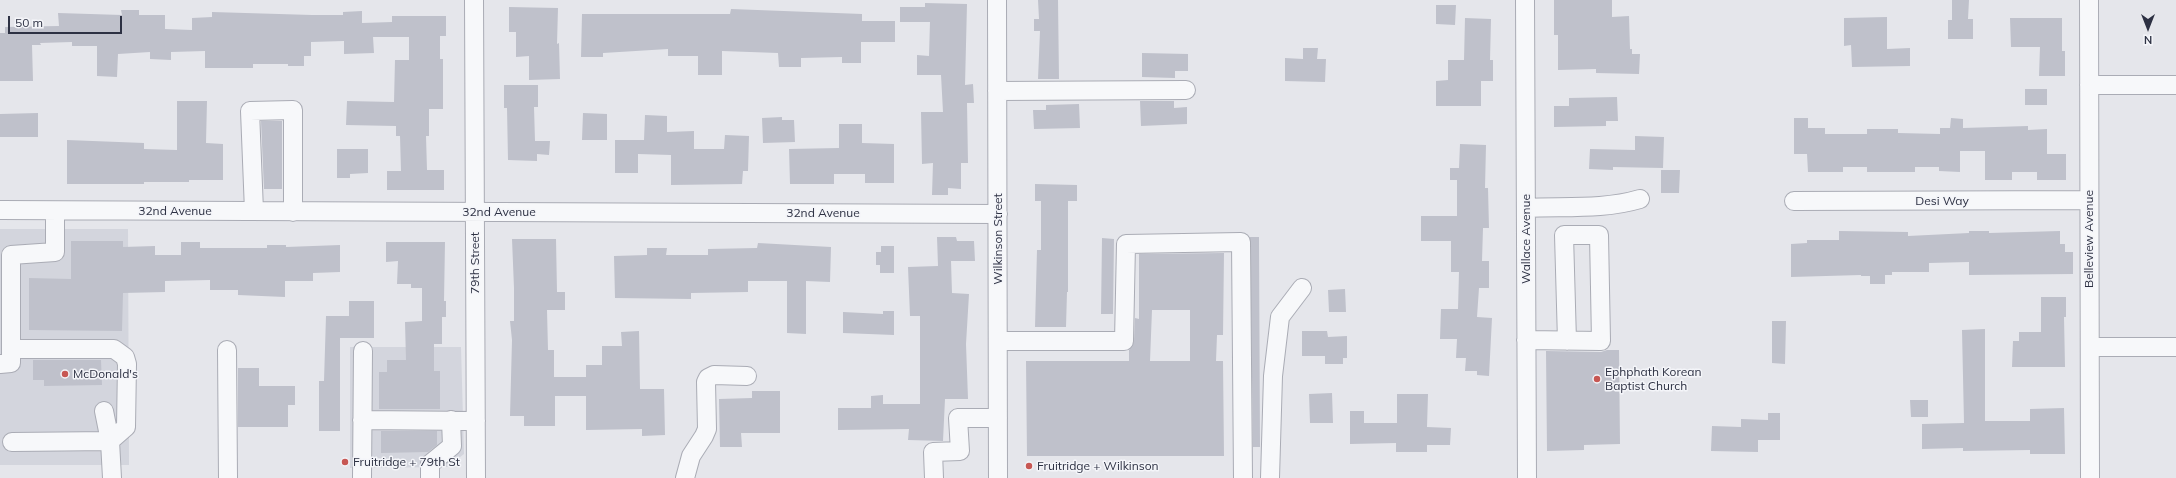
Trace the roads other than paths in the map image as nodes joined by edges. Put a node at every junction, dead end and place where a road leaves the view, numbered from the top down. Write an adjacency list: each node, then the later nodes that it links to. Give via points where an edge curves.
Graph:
1 (474, 0): 17 (street, 79th Street)
2 (997, 0): 8 (street, Wilkinson Street)
3 (1525, 0): 12 (street, Wallace Avenue)
4 (2089, 0): 5 (street, Belleview Avenue)
5 (2089, 85): 6 (street); 10 (street, Belleview Avenue)
6 (2176, 85)
7 (1186, 90): 8 (street)
8 (997, 91): 18 (street, Wilkinson Street)
9 (1640, 199): 12 (street, via 1595,207)
10 (2089, 200): 11 (street, Desi Way); 24 (street, Belleview Avenue)
11 (1794, 201)
12 (1526, 208): 21 (street, Wallace Avenue)
13 (0, 210): 14 (street, 32nd Avenue)
14 (55, 210): 15 (street, 32nd Avenue); 20 (street, via 55,252 11,255)
15 (254, 211): 16 (street, 32nd Avenue); 16 (street, via 250,111 293,110)
16 (293, 212): 17 (street, 32nd Avenue)
17 (475, 212): 18 (street, 32nd Avenue); 35 (street, 79th Street)
18 (998, 214): 23 (street, Wilkinson Street)
19 (1302, 288): 47 (street, via 1280,316 1273,376)
20 (6, 314): 26 (street)
21 (1526, 340): 22 (street); 48 (street, Wallace Avenue)
22 (1567, 340): 22 (street, via 1601,341 1599,235 1564,235)
23 (998, 341): 32 (street, Wilkinson Street); 46 (street, via 1124,341 1126,244 1241,242)
24 (2090, 347): 25 (street); 49 (street, Belleview Avenue)
25 (2176, 347)
26 (11, 349): 29 (street, via 11,364); 36 (street, via 114,349 125,357 126,427)
27 (227, 350): 39 (street)
28 (363, 351): 33 (street)
29 (0, 364)
30 (747, 376): 43 (street, via 714,375 708,378 707,429 691,456)
31 (104, 411): 36 (street)
32 (998, 418): 44 (street, via 958,418 960,451 933,452); 45 (street, Wilkinson Street)
33 (362, 420): 34 (street); 40 (street)
34 (452, 420): 35 (street); 41 (street, via 452,446 430,464)
35 (476, 420): 42 (street, 79th Street)
36 (113, 438): 37 (street); 38 (street)
37 (12, 442)
38 (112, 478)
39 (228, 478)
40 (362, 478)
41 (430, 478)
42 (476, 478)
43 (685, 478)
44 (934, 478)
45 (998, 478)
46 (1243, 478)
47 (1270, 478)
48 (1527, 478)
49 (2090, 478)

